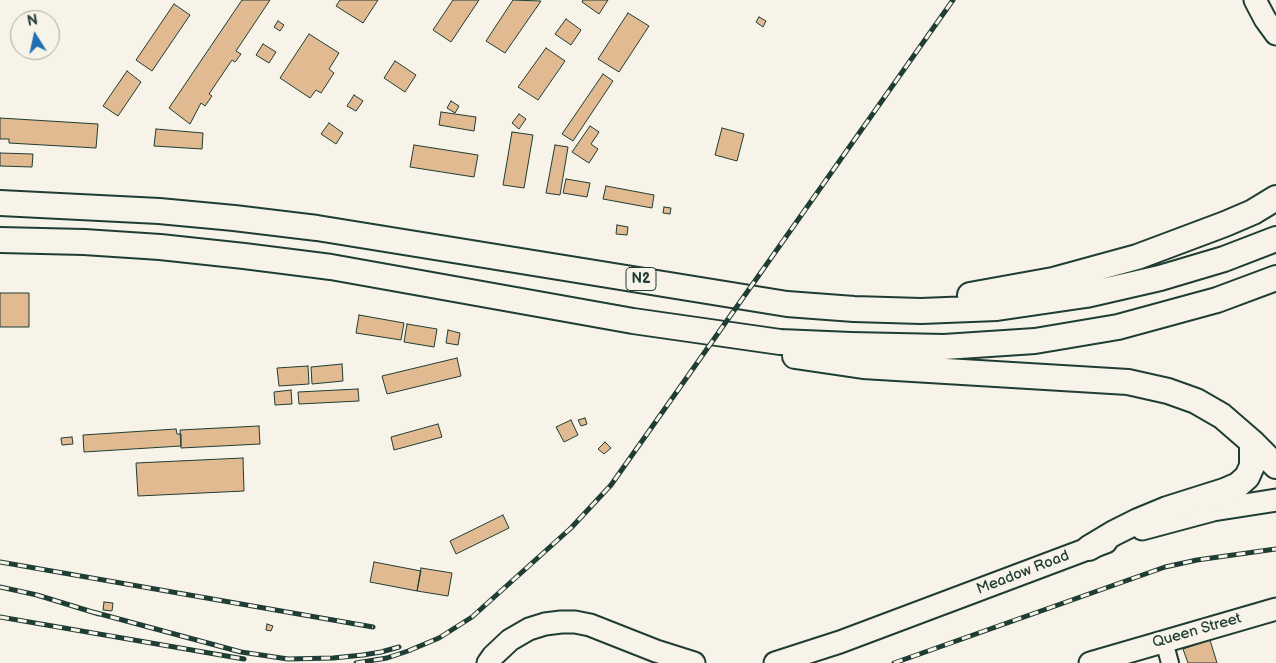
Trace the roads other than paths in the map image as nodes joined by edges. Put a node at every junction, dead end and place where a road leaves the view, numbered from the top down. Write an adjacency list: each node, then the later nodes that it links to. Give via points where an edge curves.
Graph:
1 (1255, 0): 2 (main road)
2 (1276, 34)
3 (1276, 198): 8 (highway, via 1232,221 1138,257 1053,280 957,297 868,302 784,297)
4 (0, 203): 8 (highway, N2, via 150,210 234,218)
5 (1276, 239): 8 (highway, N2, via 1160,278 1086,295 997,308 921,311 797,304)
6 (0, 240): 9 (highway, via 131,245 254,257)
7 (1276, 278): 9 (highway, via 1217,300 1118,327 1035,341 944,347 780,342)
8 (650, 280)
9 (633, 321): 10 (highway, via 762,350 863,366 1128,382 1168,390 1196,401 1222,416)
10 (1252, 442): 11 (highway); 13 (highway, via 1252,466 1238,485 1138,521)
11 (1276, 466)
12 (1276, 500): 13 (main road, Meadow Road, via 1164,522)
13 (1089, 548): 18 (main road, Meadow Road, via 840,642)
14 (1276, 609): 15 (main road, Queen Street)
15 (1164, 641): 19 (main road, Queen Street); 20 (street)
16 (488, 663): 17 (main road, via 510,640 522,633 561,622 590,625)
17 (694, 663)
18 (775, 663)
19 (1090, 663)
20 (1170, 663)

